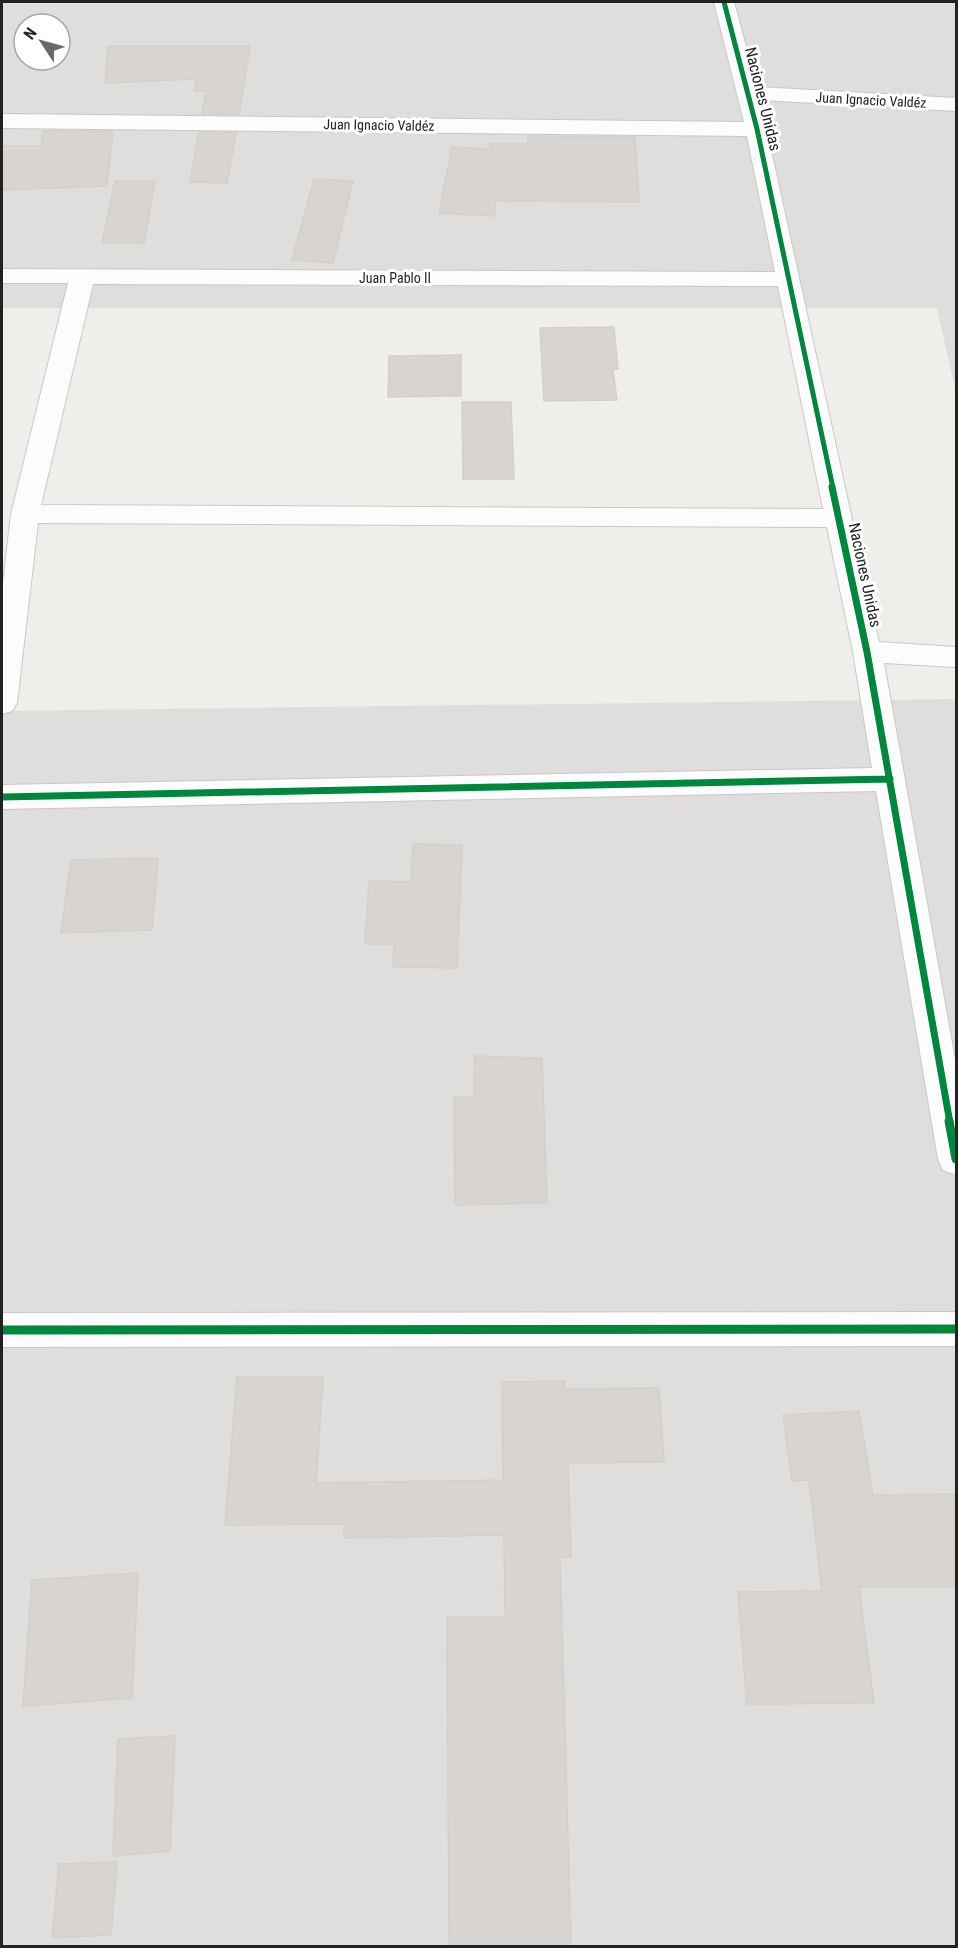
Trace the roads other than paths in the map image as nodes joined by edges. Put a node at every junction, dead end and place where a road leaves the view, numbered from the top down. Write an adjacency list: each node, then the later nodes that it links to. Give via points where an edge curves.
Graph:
1 (724, 2): 2 (street, Naciones Unidas)
2 (749, 93): 3 (street, Juan Ignacio Valdéz); 5 (street, Naciones Unidas)
3 (957, 104)
4 (2, 121): 5 (street, Juan Ignacio Valdéz)
5 (757, 129): 8 (street, Naciones Unidas)
6 (2, 276): 7 (street, Juan Pablo II)
7 (82, 277): 8 (street, Juan Pablo II); 9 (street)
8 (788, 279): 10 (street, Naciones Unidas)
9 (25, 514): 10 (street); 13 (street)
10 (839, 518): 11 (street, Naciones Unidas)
11 (867, 652): 12 (street); 14 (street, Naciones Unidas)
12 (957, 657)
13 (2, 703)
14 (890, 779): 15 (street); 16 (street, Naciones Unidas)
15 (2, 797)
16 (957, 1159)
17 (957, 1329): 18 (street)
18 (2, 1330)

